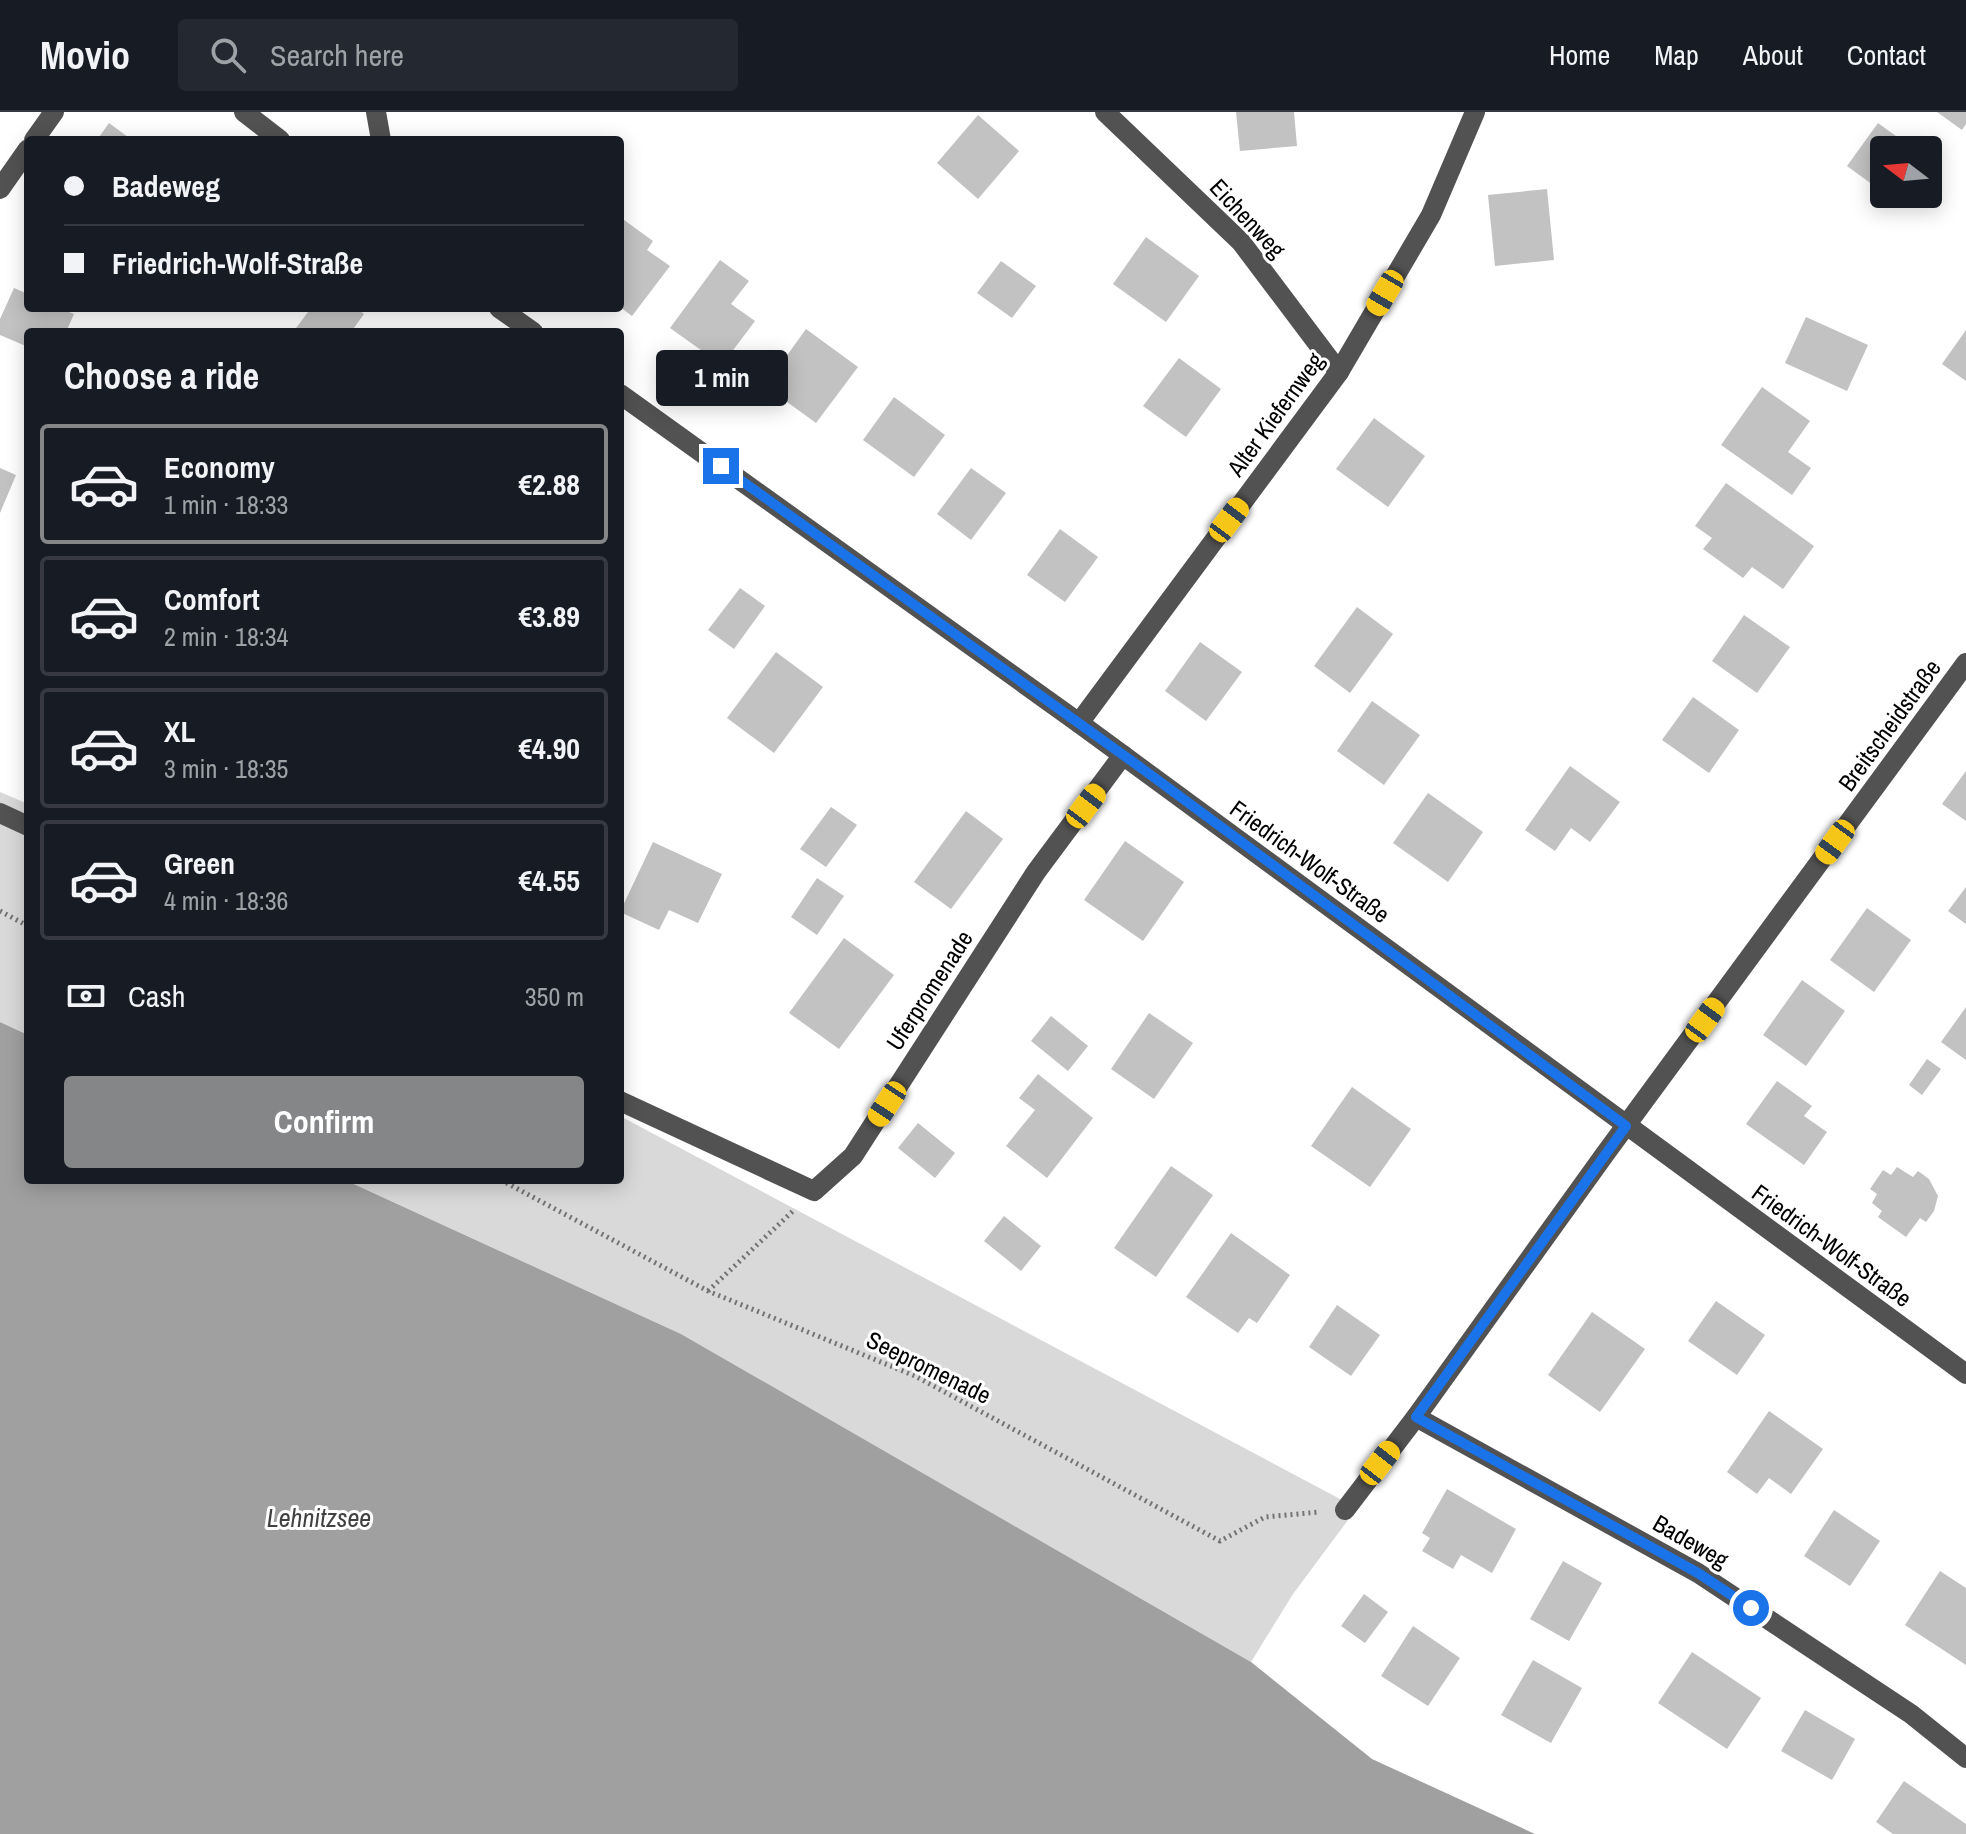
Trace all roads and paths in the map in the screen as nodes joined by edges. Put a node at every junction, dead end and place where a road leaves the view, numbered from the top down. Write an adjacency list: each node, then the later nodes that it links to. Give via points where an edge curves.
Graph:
1 (54, 112): 6 (street)
2 (244, 112): 7 (street)
3 (376, 112): 8 (street)
4 (1105, 112): 13 (street, Eichenweg, via 1241,242)
5 (1475, 112): 13 (street, Alter Kiefernweg, via 1431,215)
6 (37, 136)
7 (275, 136)
8 (380, 136)
9 (24, 155): 10 (street)
10 (0, 189)
11 (505, 312): 12 (street)
12 (527, 328)
13 (1339, 372): 16 (street, Alter Kiefernweg)
14 (624, 397): 16 (street, Friedrich-Wolf-Straße)
15 (1966, 663): 23 (street, Breitscheidstraße)
16 (1079, 723): 17 (street, Friedrich-Wolf-Straße)
17 (1123, 755): 23 (street, Friedrich-Wolf-Straße); 25 (street, Uferpromenade, via 1036,872 853,1156)
18 (0, 813): 19 (street)
19 (24, 824)
20 (0, 911): 21 (path)
21 (24, 924)
22 (624, 1103): 25 (street)
23 (1626, 1126): 27 (street, Friedrich-Wolf-Straße); 28 (street)
24 (508, 1184): 26 (path, Seepromenade)
25 (814, 1191): 26 (path)
26 (708, 1291): 29 (path, Seepromenade, via 915,1376 1220,1541 1265,1517)
27 (1966, 1374)
28 (1416, 1417): 29 (street); 30 (street, Badeweg, via 1698,1573 1911,1714)
29 (1345, 1510)
30 (1966, 1758)

